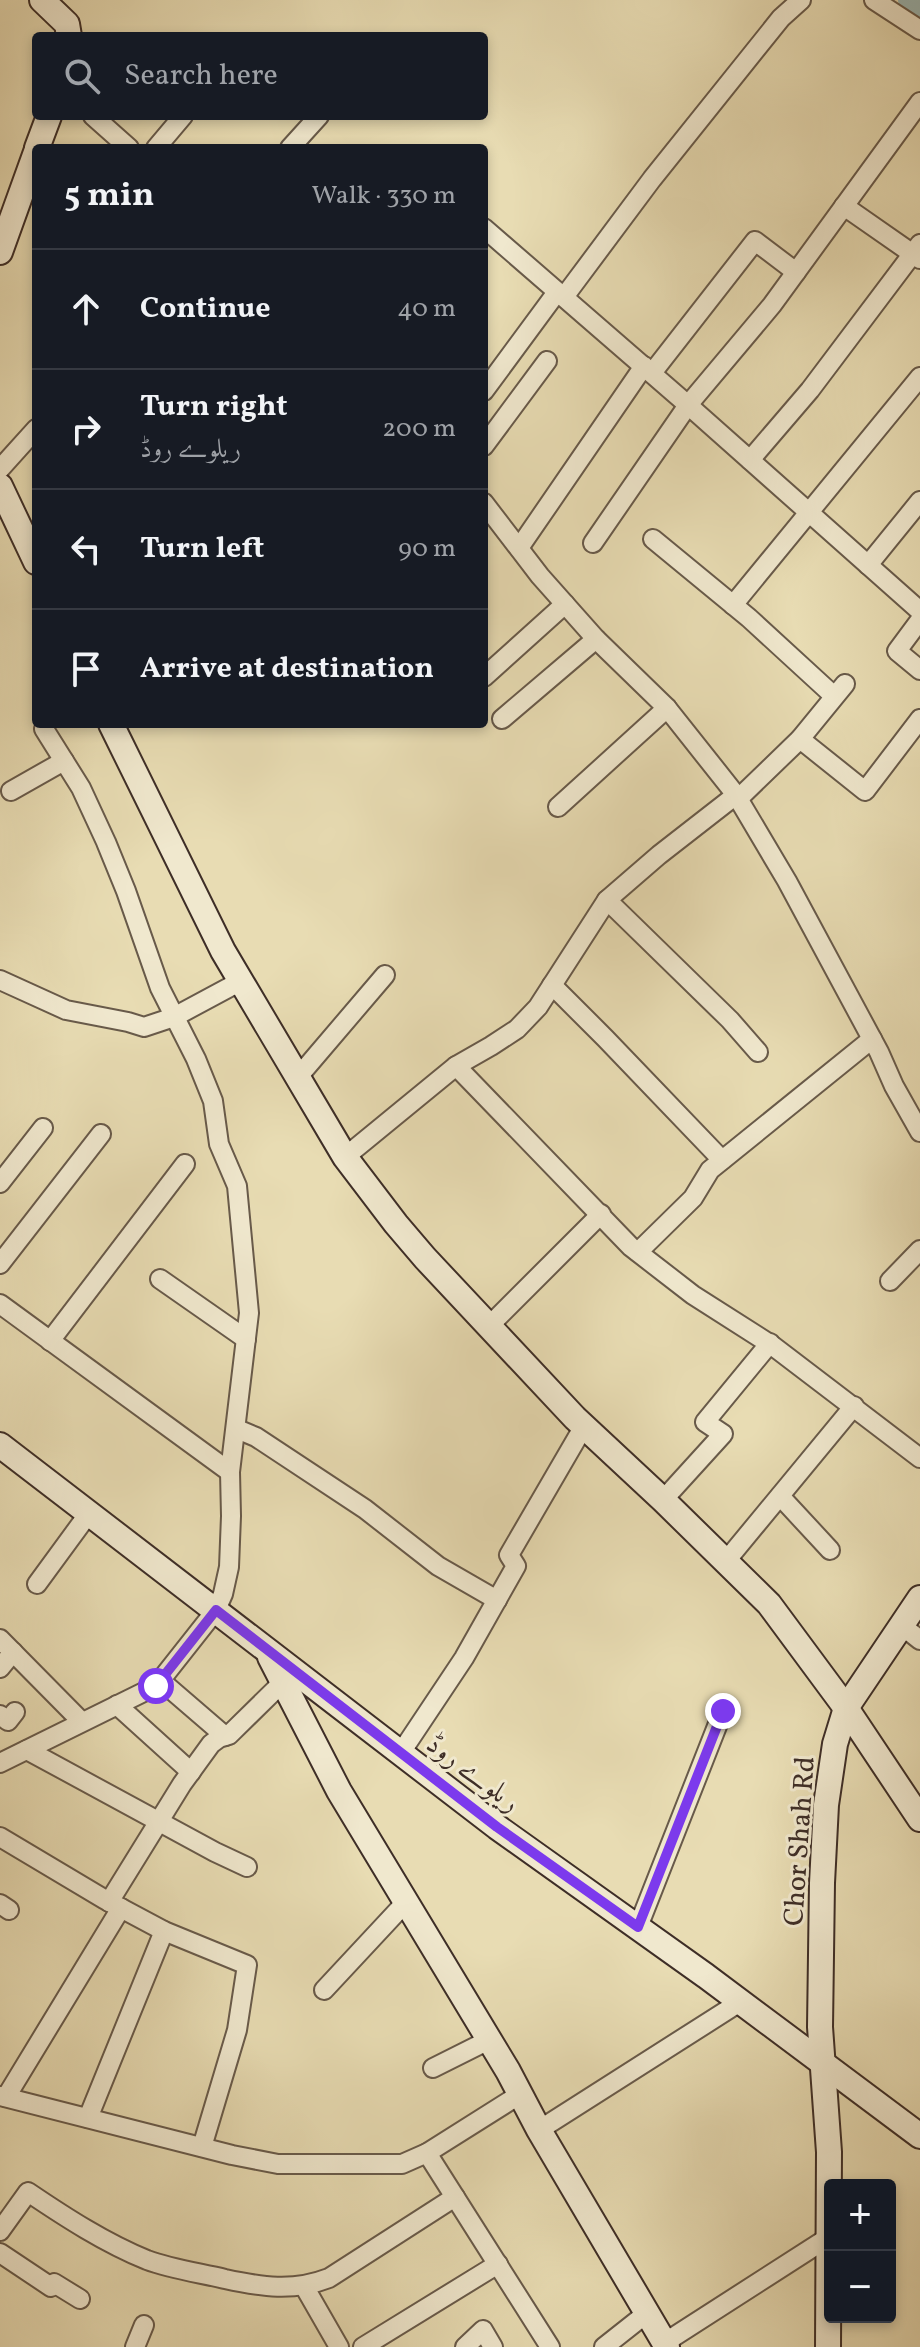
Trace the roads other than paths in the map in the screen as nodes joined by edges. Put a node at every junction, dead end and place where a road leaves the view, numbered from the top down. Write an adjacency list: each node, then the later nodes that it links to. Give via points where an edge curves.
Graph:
1 (42, 0): 5 (street, via 67,24)
2 (801, 0): 21 (street, via 781,18)
3 (874, 0): 4 (street)
4 (920, 30)
5 (68, 32)
6 (920, 102): 16 (street)
7 (48, 120): 11 (street)
8 (98, 120): 12 (street)
9 (180, 120): 13 (street)
10 (316, 120): 14 (street)
11 (39, 144)
12 (124, 144)
13 (159, 144)
14 (296, 144)
15 (32, 164): 18 (street)
16 (844, 206): 19 (street); 20 (street)
17 (488, 231): 21 (street)
18 (0, 252)
19 (918, 252): 29 (street)
20 (796, 272): 23 (street, via 755,241); 26 (street)
21 (561, 294): 23 (street); 25 (street)
22 (547, 361): 28 (street)
23 (648, 370): 26 (street); 37 (street)
24 (920, 377): 33 (street)
25 (488, 386)
26 (688, 405): 29 (street); 36 (street)
27 (32, 433): 30 (street)
28 (488, 441)
29 (750, 460): 33 (street)
30 (0, 469)
31 (0, 486): 38 (street)
32 (920, 501): 39 (street)
33 (809, 512): 39 (street); 41 (street)
34 (488, 514): 37 (street)
35 (653, 539): 41 (street)
36 (593, 543)
37 (519, 548): 40 (street)
38 (32, 554)
39 (868, 565): 42 (street)
40 (565, 604): 44 (street); 46 (street)
41 (733, 605): 52 (street, via 840,690)
42 (920, 611)
43 (920, 620): 45 (street, via 897,651)
44 (596, 639): 47 (street); 48 (street)
45 (920, 670)
46 (488, 673)
47 (667, 708): 55 (street); 56 (street)
48 (502, 719)
49 (920, 719): 52 (street, via 865,791)
50 (113, 728): 60 (street)
51 (44, 729): 53 (street)
52 (800, 739): 55 (street)
53 (64, 761): 54 (street); 62 (street, via 106,842)
54 (11, 791)
55 (737, 797): 57 (street); 63 (street)
56 (558, 807)
57 (607, 900): 61 (street); 64 (street)
58 (385, 975): 66 (street)
59 (0, 980): 62 (street, via 66,1010 144,1027)
60 (241, 981): 62 (street); 66 (street)
61 (552, 985): 65 (street, via 517,1029); 72 (street)
62 (174, 1017): 83 (street, via 213,1101 219,1144 237,1186 249,1313)
63 (872, 1039): 67 (street, via 894,1086); 72 (street)
64 (758, 1052)
65 (456, 1066): 71 (street); 75 (street)
66 (298, 1077): 71 (street)
67 (915, 1108): 69 (street)
68 (43, 1128): 74 (street)
69 (920, 1132)
70 (101, 1134): 78 (street)
71 (345, 1157): 82 (street, via 396,1224)
72 (722, 1160): 77 (street, via 693,1198)
73 (185, 1164): 84 (street)
74 (0, 1183)
75 (601, 1214): 77 (street); 82 (street)
76 (920, 1250): 80 (street)
77 (638, 1252): 85 (street, via 693,1295)
78 (0, 1264)
79 (160, 1279): 83 (street)
80 (890, 1281)
81 (0, 1304): 84 (street)
82 (489, 1326): 87 (street)
83 (246, 1339): 88 (street)
84 (50, 1341): 91 (street)
85 (770, 1343): 86 (street); 93 (street, via 705,1422 723,1434)
86 (854, 1406): 90 (street); 92 (street)
87 (584, 1426): 93 (street); 99 (street, via 509,1555 516,1566)
88 (237, 1429): 91 (street); 99 (street, via 365,1509 438,1566)
89 (0, 1445): 94 (street, ریلوے روڈ)
90 (920, 1458)
91 (230, 1472): 100 (street, via 229,1567)
92 (780, 1496): 95 (street); 96 (street)
93 (663, 1500): 96 (street)
94 (89, 1513): 97 (street); 100 (street, ریلوے روڈ)
95 (830, 1550)
96 (726, 1561): 108 (street, via 769,1604)
97 (37, 1584)
98 (920, 1598): 101 (street, Chor Shah Rd)
99 (497, 1600): 113 (street)
100 (216, 1610): 103 (street, ریلوے روڈ); 105 (street)
101 (910, 1633): 108 (street, Chor Shah Rd)
102 (7, 1645): 104 (street); 110 (street)
103 (265, 1648): 106 (street); 113 (street, ریلوے روڈ)
104 (0, 1668)
105 (160, 1680): 107 (street); 111 (street)
106 (283, 1682): 111 (street); 120 (street, via 339,1791)
107 (117, 1705): 110 (street); 115 (street)
108 (846, 1708): 116 (street); 127 (street, Chor Shah Rd, via 826,1805)
109 (723, 1711): 122 (street)
110 (81, 1721): 112 (street)
111 (225, 1736): 115 (street, via 211,1744)
112 (27, 1750): 114 (street); 117 (street)
113 (400, 1754): 122 (street, ریلوے روڈ)
114 (0, 1763)
115 (191, 1772): 117 (street)
116 (920, 1819)
117 (159, 1821): 119 (street); 121 (street)
118 (0, 1837): 121 (street)
119 (247, 1867)
120 (406, 1902): 124 (street); 126 (street)
121 (115, 1905): 123 (street); 130 (street)
122 (638, 1927): 125 (street, ریلوے روڈ)
123 (164, 1931): 131 (street); 134 (street, via 247,1965 237,2030)
124 (324, 1990)
125 (740, 2002): 127 (street, ریلوے روڈ); 132 (street)
126 (489, 2040): 128 (street); 129 (street)
127 (822, 2064): 133 (street, ریلوے روڈ); 136 (street, Chor Shah Rd)
128 (433, 2068)
129 (519, 2095): 132 (street); 135 (street)
130 (3, 2096): 131 (street)
131 (88, 2118): 134 (street)
132 (539, 2130): 145 (street)
133 (920, 2136)
134 (202, 2147): 135 (street, via 278,2164 402,2164)
135 (427, 2153): 137 (street)
136 (829, 2179)
137 (455, 2197): 142 (street); 143 (street, via 329,2278)
138 (2, 2225): 143 (street, via 28,2192 149,2261 252,2284)
139 (824, 2240): 147 (street)
140 (829, 2251): 155 (street, Chor Shah Rd)
141 (0, 2253): 144 (street, via 51,2287 54,2283)
142 (498, 2264): 150 (street); 153 (street)
143 (304, 2286): 149 (street)
144 (80, 2299)
145 (647, 2313): 147 (street); 154 (street)
146 (144, 2325): 148 (street)
147 (666, 2345)
148 (135, 2347)
149 (339, 2347)
150 (363, 2347)
151 (465, 2347): 152 (street, via 483,2330)
152 (493, 2347)
153 (550, 2347)
154 (604, 2347)
155 (828, 2347)

